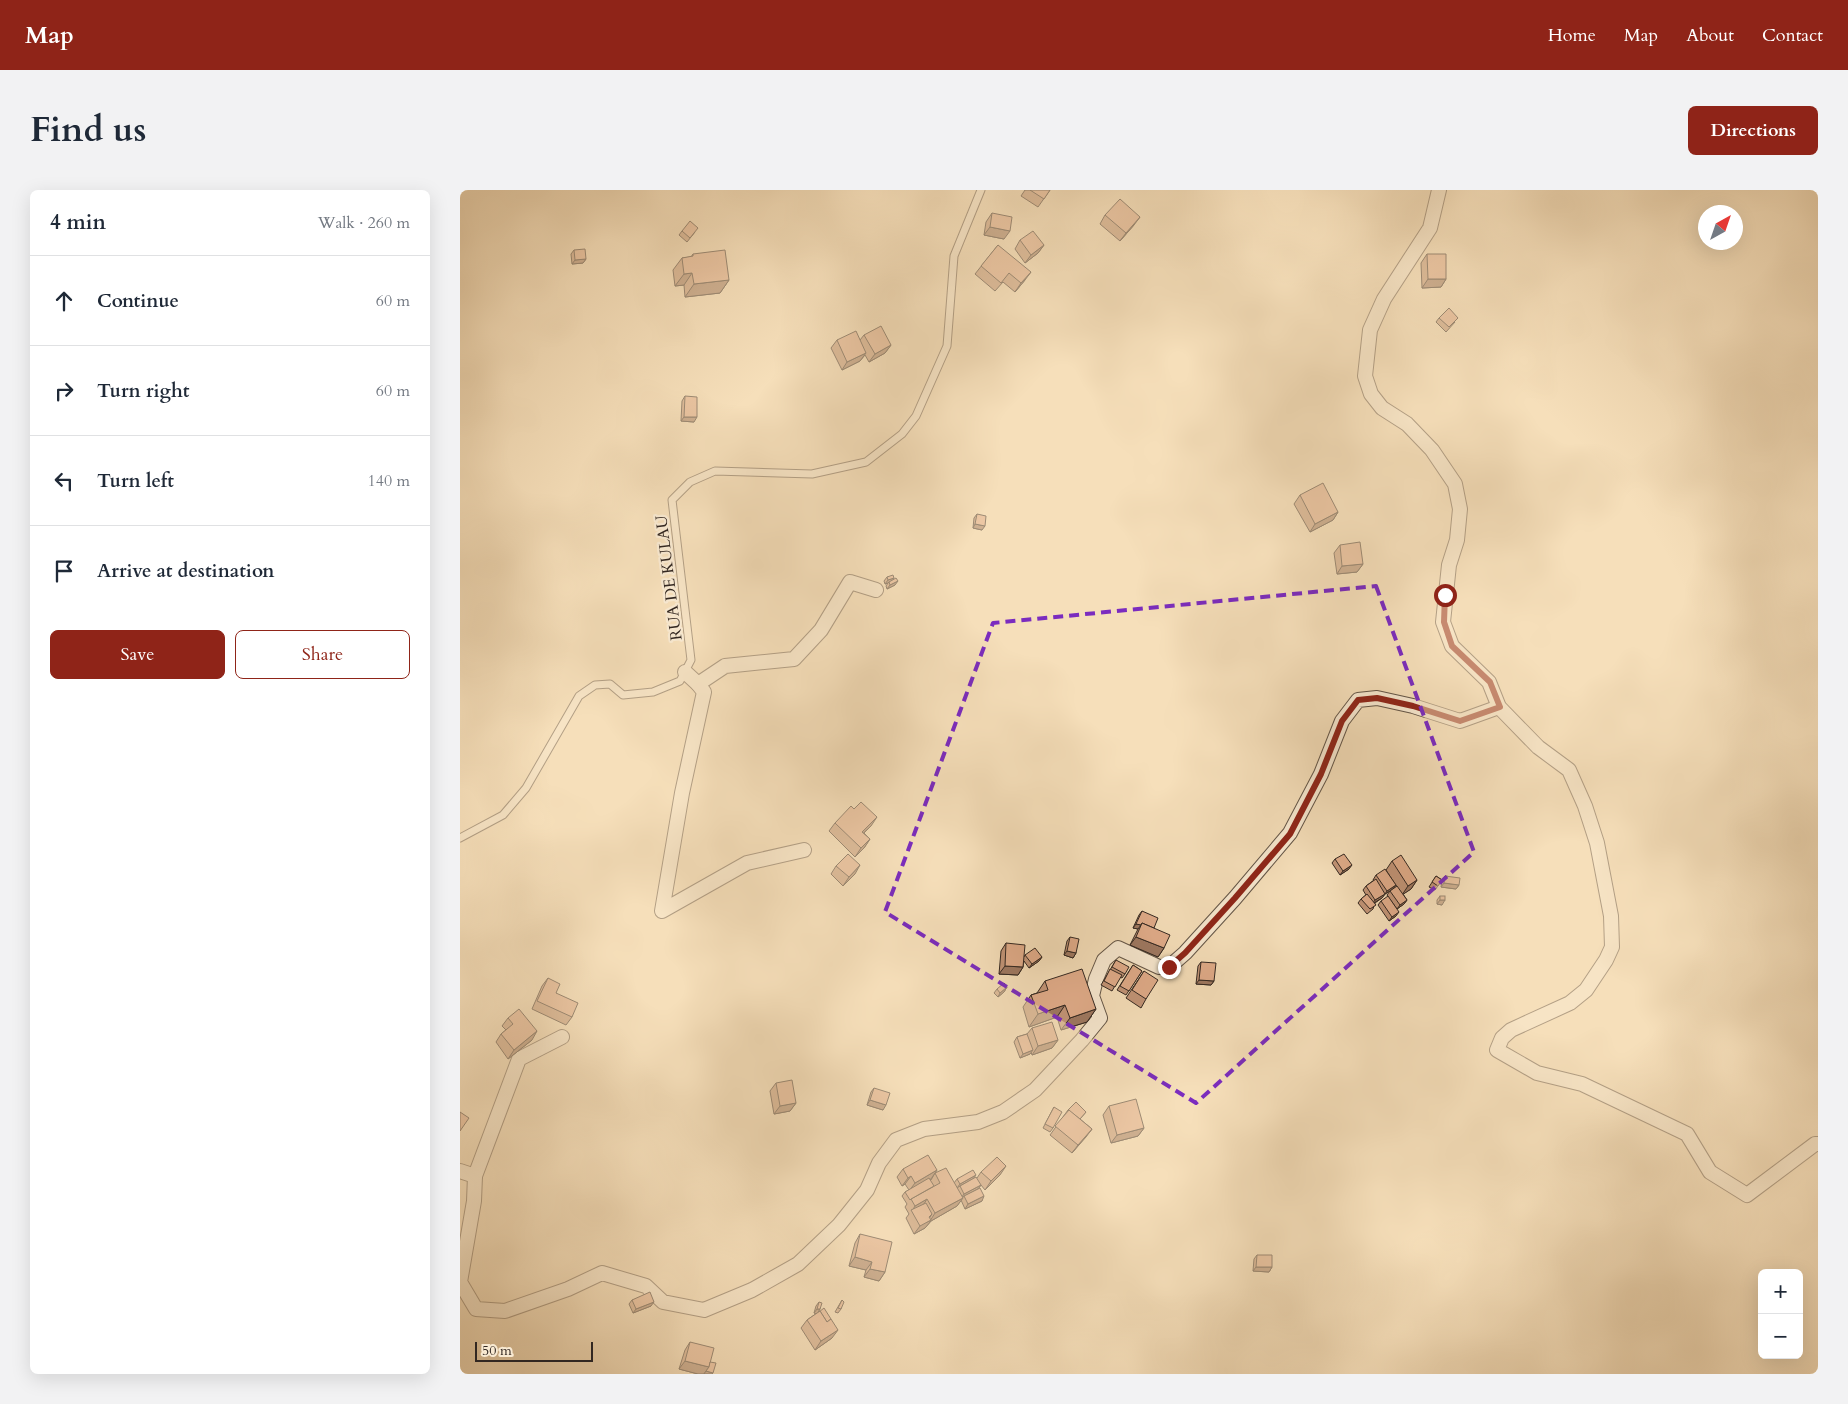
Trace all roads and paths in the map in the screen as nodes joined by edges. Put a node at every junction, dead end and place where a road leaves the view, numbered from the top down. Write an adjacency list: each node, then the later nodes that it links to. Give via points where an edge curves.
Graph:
1 (981, 190): 4 (lane, RUA DE KULAU, via 954,256 948,346 916,416 902,434 866,462 812,474 715,471 690,482 672,500 691,660)
2 (1439, 190): 6 (street, via 1430,228 1384,299 1370,330 1365,376 1371,394 1382,408 1407,424 1432,450 1455,484 1460,509 1457,540 1449,565 1444,622 1452,646 1490,682)
3 (876, 590): 5 (street, via 850,582 822,630 794,658 725,666)
4 (685, 672): 5 (street); 7 (lane, via 680,681 653,692 623,694 610,684 595,685 579,696 526,788 504,816)
5 (698, 684): 8 (street, via 704,692 682,793 662,911 747,863)
6 (1500, 707): 10 (street, via 1538,747 1569,770 1586,806 1597,843 1611,916 1612,947 1586,990 1570,1003 1511,1030 1502,1038 1497,1050 1536,1073 1582,1084 1687,1134 1710,1172 1747,1195); 12 (street, via 1460,721 1377,698 1358,700 1342,721 1321,774 1290,834 1185,953 1169,967 1159,967 1118,948 1104,960 1096,979 1092,996 1100,1018 1034,1090 1003,1112 978,1122 924,1129 896,1140 879,1163 867,1190 839,1225 798,1264 752,1290 704,1310 663,1302 646,1286 602,1273 505,1311 476,1309 460,1282 474,1201)
7 (460, 838)
8 (804, 850)
9 (562, 1037): 12 (street, via 519,1059)
10 (1818, 1144)
11 (460, 1171): 12 (street)
12 (475, 1176)

